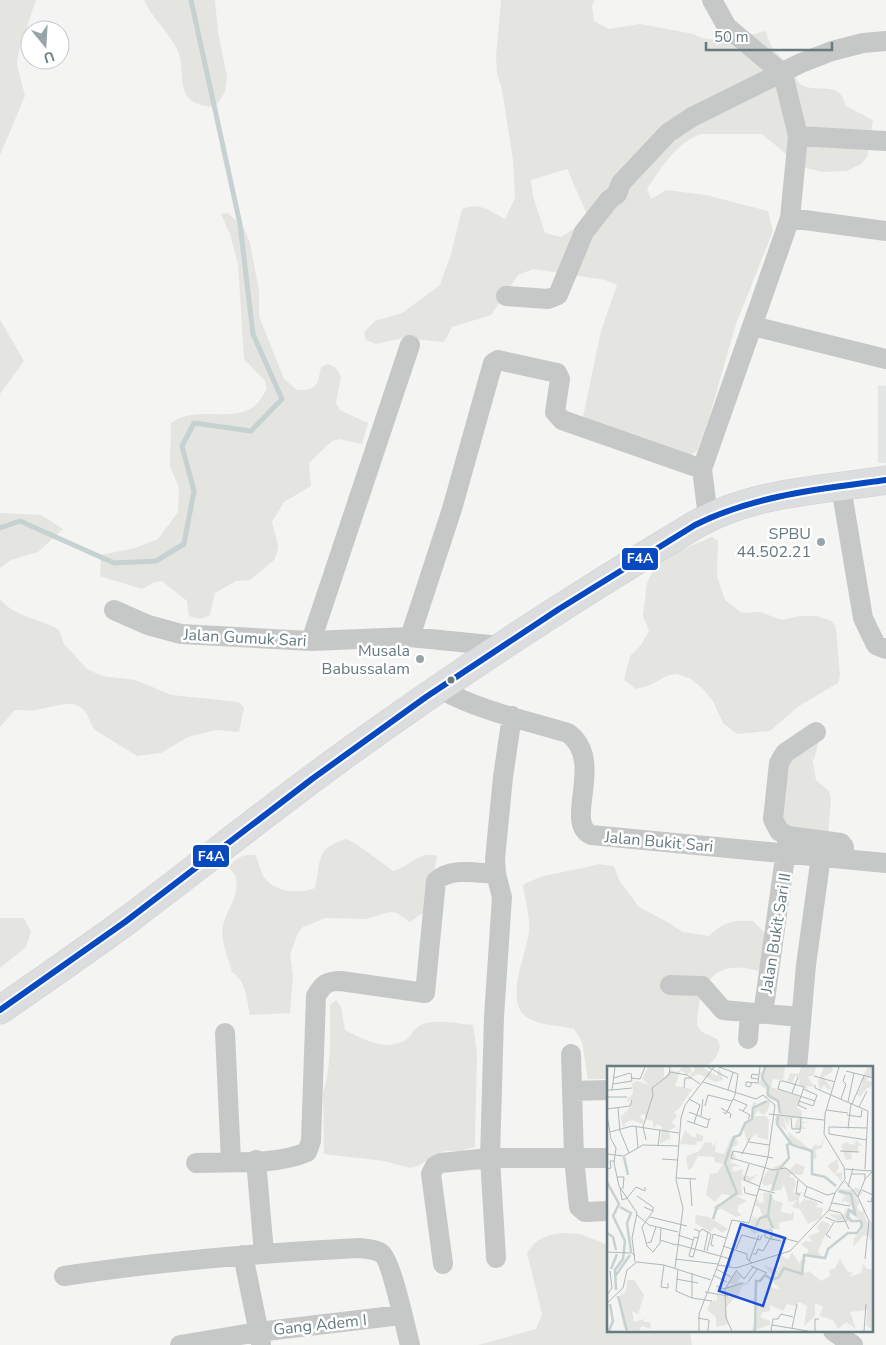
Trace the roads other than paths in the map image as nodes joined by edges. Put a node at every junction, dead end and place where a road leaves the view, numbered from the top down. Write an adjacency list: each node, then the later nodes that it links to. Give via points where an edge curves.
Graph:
1 (712, 0): 3 (street, via 727,27)
2 (886, 41): 3 (street, via 832,51)
3 (783, 74): 4 (street); 8 (street, via 692,117 668,133 621,183 617,194 584,232 558,294 548,299)
4 (798, 136): 5 (street); 6 (street)
5 (886, 141)
6 (790, 218): 7 (street); 9 (street)
7 (886, 231)
8 (506, 296)
9 (753, 326): 11 (street); 12 (street)
10 (410, 345): 18 (street)
11 (886, 359)
12 (702, 469): 15 (street); 17 (street, via 562,420 555,412 560,378 557,373 498,360 493,363 452,509)
13 (886, 480): 14 (main road)
14 (840, 487): 15 (main road, via 747,504); 20 (street, via 863,618 876,645)
15 (708, 517): 19 (main road)
16 (114, 610): 18 (street, Jalan Gumuk Sari, via 176,633)
17 (410, 637): 18 (street, Jalan Gumuk Sari); 19 (street, Jalan Gumuk Sari)
18 (311, 641)
19 (500, 646): 21 (main road)
20 (886, 649)
21 (440, 689): 22 (street, Jalan Bukit Sari, via 462,700); 30 (main road, via 294,792 124,922)
22 (512, 716): 24 (street, Jalan Bukit Sari, via 568,733 579,743 586,764 580,822 586,833 628,840); 28 (street, via 503,777)
23 (816, 732): 24 (street, via 785,753 779,763 774,819)
24 (788, 844): 25 (street, Jalan Bukit Sari); 26 (street, via 841,843); 31 (street, Jalan Bukit Sari II)
25 (821, 856): 26 (street, Jalan Bukit Sari); 32 (street)
26 (843, 859): 27 (street, Jalan Bukit Sari)
27 (886, 863)
28 (496, 874): 39 (street, via 502,897); 42 (street, via 460,872 442,875 436,881 425,993 341,981 329,981 322,986 316,996 311,1141 307,1152 294,1157)
29 (670, 985): 31 (street, via 702,986 723,1010)
30 (0, 1010)
31 (756, 1013): 32 (street); 34 (street, Jalan Bukit Sari II)
32 (800, 1017): 36 (street)
33 (226, 1034): 43 (street)
34 (748, 1039)
35 (571, 1054): 38 (street)
36 (797, 1066)
37 (607, 1090): 38 (street)
38 (572, 1091): 40 (street)
39 (490, 1158): 40 (street); 48 (street); 49 (street, via 441,1164 435,1166 431,1174)
40 (574, 1158): 41 (street); 45 (street, via 579,1207 585,1212)
41 (607, 1158)
42 (256, 1160): 43 (street); 46 (street)
43 (231, 1161): 44 (street)
44 (196, 1163)
45 (607, 1211)
46 (264, 1253): 47 (street); 51 (street, via 359,1248 381,1253 389,1265)
47 (243, 1255): 50 (street, via 144,1264); 53 (street)
48 (496, 1258)
49 (443, 1264)
50 (64, 1276)
51 (402, 1315): 53 (street, Gang Adem I); 55 (street)
52 (834, 1332): 56 (street)
53 (260, 1338): 54 (street, Gang Adem I)
54 (180, 1345)
55 (410, 1345)
56 (853, 1345)

